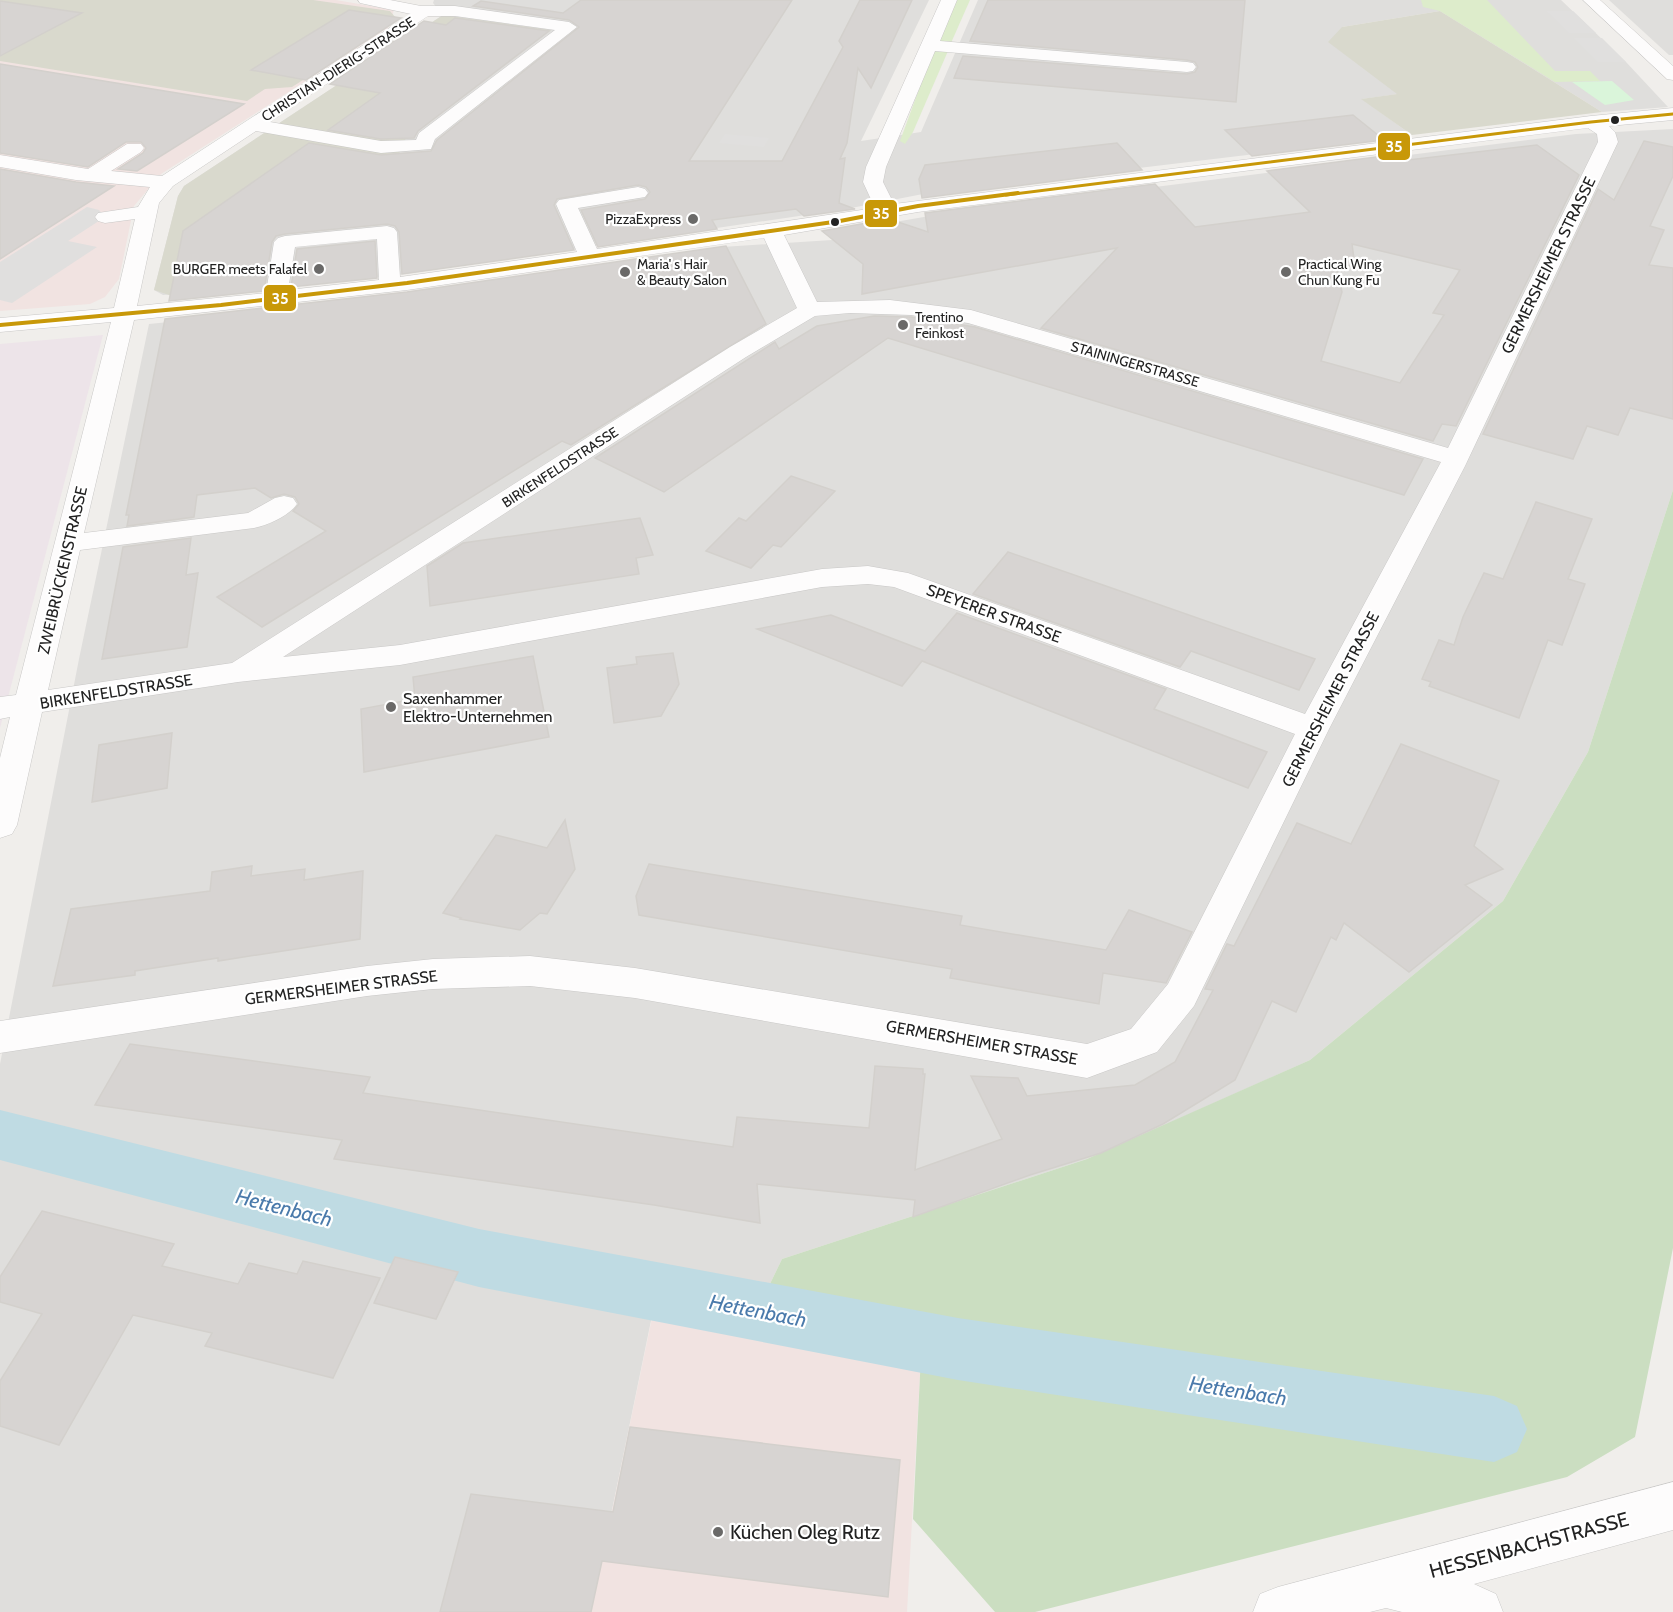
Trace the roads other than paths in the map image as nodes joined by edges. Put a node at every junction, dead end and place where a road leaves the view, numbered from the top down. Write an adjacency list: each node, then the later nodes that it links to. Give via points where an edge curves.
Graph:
1 (366, 0): 5 (street, CHRISTIAN-DIERIG-STRASSE)
2 (949, 0): 7 (street)
3 (1591, 0): 9 (street)
4 (580, 10): 6 (street, CHRISTIAN-DIERIG-STRASSE)
5 (421, 11): 6 (street, CHRISTIAN-DIERIG-STRASSE, via 455,11); 12 (street, CHRISTIAN-DIERIG-STRASSE, via 412,21)
6 (559, 26): 12 (street, CHRISTIAN-DIERIG-STRASSE, via 569,27 426,136 424,145 381,147)
7 (928, 45): 8 (street); 18 (street, via 876,166 873,182)
8 (1187, 67)
9 (1670, 70)
10 (1673, 114): 11 (street)
11 (1591, 122): 18 (street); 28 (street, GERMERSHEIMER STRASSE, via 1606,132 1608,142)
12 (253, 125): 16 (street, CHRISTIAN-DIERIG-STRASSE)
13 (134, 148): 15 (street)
14 (0, 161): 15 (street)
15 (92, 175): 16 (street)
16 (166, 182): 19 (street, CHRISTIAN-DIERIG-STRASSE, via 154,194)
17 (638, 194): 22 (street, via 566,204)
18 (887, 211): 21 (street)
19 (146, 212): 20 (street); 26 (street, CHRISTIAN-DIERIG-STRASSE)
20 (105, 217)
21 (771, 231): 22 (street); 25 (street)
22 (590, 257): 23 (street)
23 (390, 285): 24 (street); 24 (street, via 387,232 285,242)
24 (276, 299): 26 (street)
25 (809, 310): 28 (street, STAININGERSTRASSE, via 870,305 932,309 971,317); 32 (street, BIRKENFELDSTRASSE)
26 (124, 315): 27 (street); 30 (street, ZWEIBRÜCKENSTRASSE)
27 (0, 325)
28 (1456, 458): 35 (street, GERMERSHEIMER STRASSE)
29 (284, 504): 30 (street, via 254,520)
30 (68, 543): 33 (street, ZWEIBRÜCKENSTRASSE)
31 (663, 608): 32 (street, BIRKENFELDSTRASSE, via 400,655); 35 (street, SPEYERER STRASSE, via 822,578 868,575 898,579)
32 (237, 672): 33 (street, BIRKENFELDSTRASSE)
33 (31, 704): 34 (street, BIRKENFELDSTRASSE); 36 (street, ZWEIBRÜCKENSTRASSE)
34 (0, 708)
35 (1313, 729): 37 (street, GERMERSHEIMER STRASSE, via 1181,995 1144,1041 1087,1061 635,983 530,971 366,981)
36 (0, 825)
37 (0, 1037)
38 (1673, 1506): 39 (street, HESSENBACHSTRASSE)
39 (1384, 1582): 40 (street, HESSENBACHSTRASSE); 41 (street, HESSENBACHSTRASSE)
40 (1278, 1612)
41 (1478, 1612)

